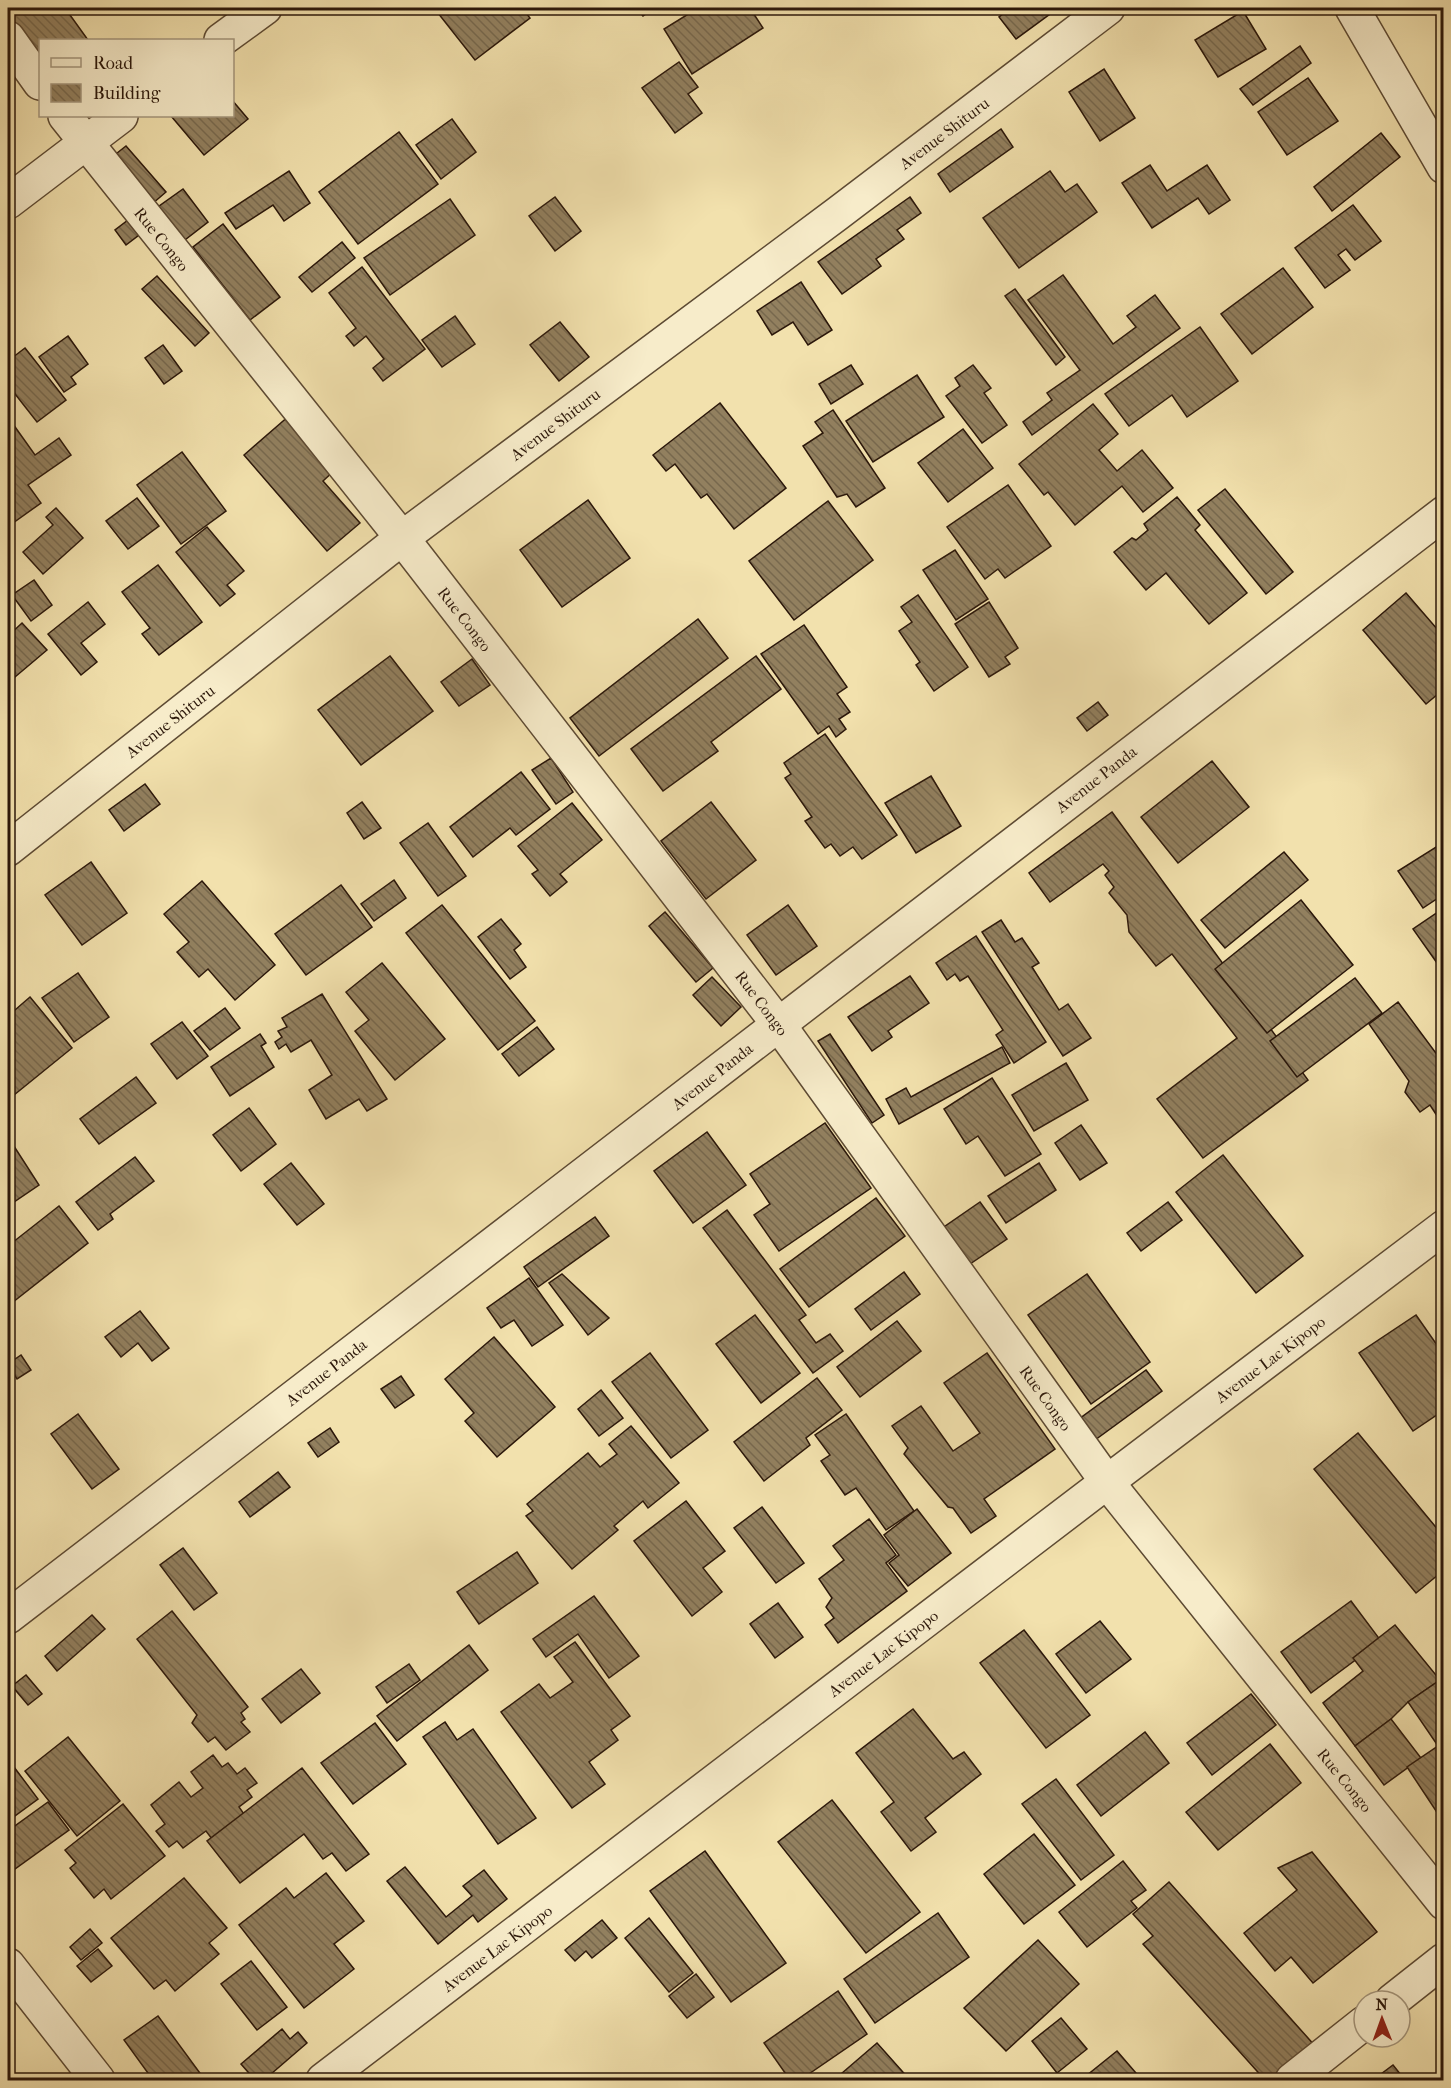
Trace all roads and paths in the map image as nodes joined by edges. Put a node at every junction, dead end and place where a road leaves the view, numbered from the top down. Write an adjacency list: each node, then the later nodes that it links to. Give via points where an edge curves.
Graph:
1 (265, 8): 5 (street)
2 (1108, 8): 13 (street, Avenue Shituru)
3 (1352, 8): 10 (street)
4 (8, 38): 6 (street)
5 (222, 39)
6 (39, 82)
7 (66, 117): 9 (street, Rue Congo)
8 (120, 117): 9 (street)
9 (85, 143): 11 (street); 13 (street, Rue Congo)
10 (1443, 167)
11 (8, 202)
12 (1443, 513): 15 (street, Avenue Panda)
13 (402, 538): 14 (street, Avenue Shituru); 15 (street, Rue Congo)
14 (8, 849)
15 (779, 1024): 17 (street, Rue Congo); 18 (street, Avenue Panda)
16 (1443, 1227): 17 (street, Avenue Lac Kipopo)
17 (1107, 1482): 19 (street, Rue Congo); 25 (street, Avenue Lac Kipopo)
18 (8, 1617)
19 (1443, 1903)
20 (1443, 1960): 22 (street)
21 (8, 1965): 24 (street)
22 (1407, 1989)
23 (1352, 2032): 26 (street)
24 (98, 2080)
25 (323, 2080)
26 (1292, 2080)

